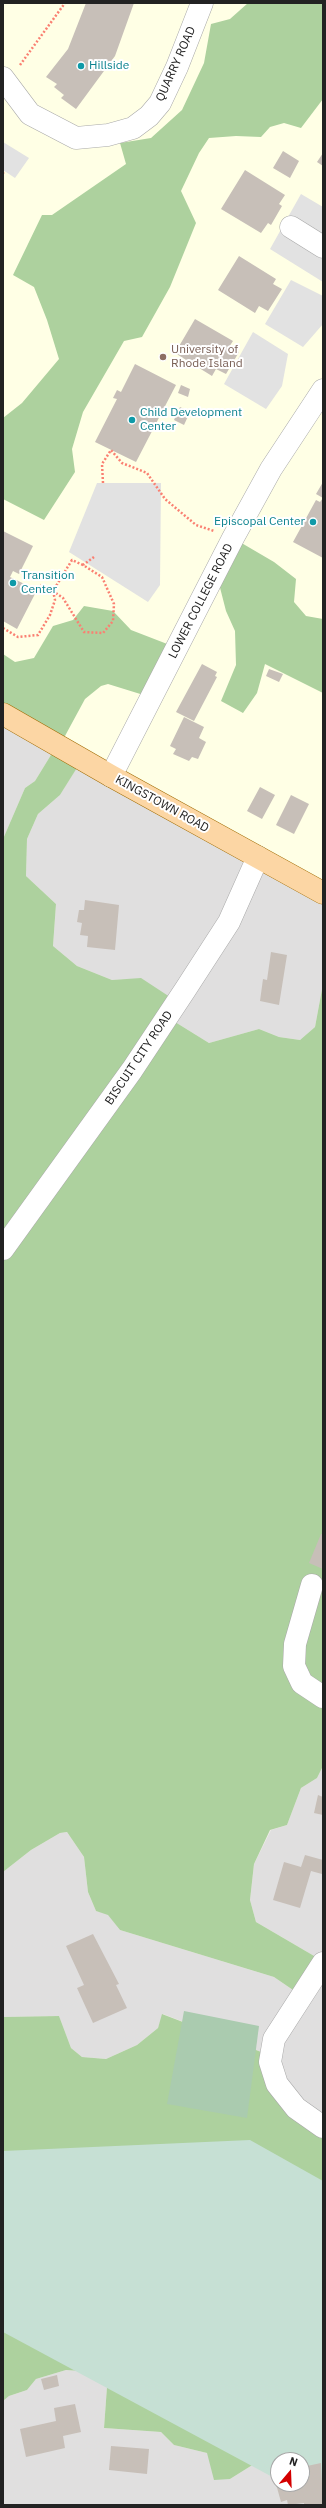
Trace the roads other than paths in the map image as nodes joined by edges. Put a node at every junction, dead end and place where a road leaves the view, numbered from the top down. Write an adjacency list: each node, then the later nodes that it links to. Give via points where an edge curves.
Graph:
1 (202, 3): 2 (street, QUARRY ROAD, via 178,67 160,103 149,116 133,128 108,135 76,138 30,114)
2 (11, 73)
3 (291, 227): 4 (street)
4 (323, 247)
5 (323, 390): 7 (street, LOWER COLLEGE ROAD, via 271,470 233,538)
6 (3, 714): 7 (main road, KINGSTOWN ROAD)
7 (111, 776): 8 (main road, KINGSTOWN ROAD)
8 (258, 857): 9 (main road, KINGSTOWN ROAD); 10 (street, BISCUIT CITY ROAD, via 229,922 132,1070)
9 (323, 893)
10 (3, 1249)
11 (312, 1585): 12 (street, via 295,1644 294,1666 302,1682)
12 (323, 1697)
13 (323, 1963): 14 (street, via 274,2039 270,2062 277,2084 296,2108)
14 (323, 2127)

